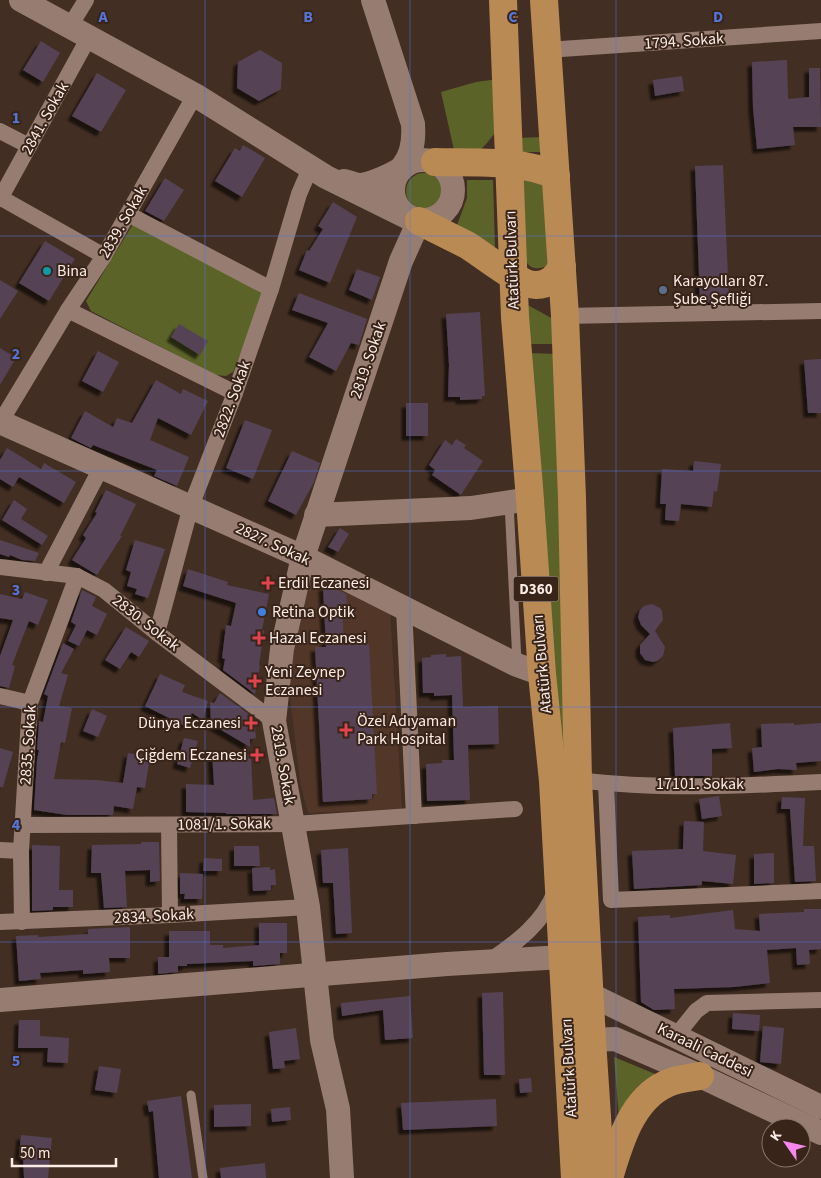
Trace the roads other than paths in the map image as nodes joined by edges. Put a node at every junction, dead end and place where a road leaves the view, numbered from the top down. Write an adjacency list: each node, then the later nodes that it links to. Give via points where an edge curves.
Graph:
1 (21, 0): 7 (main road)
2 (86, 0): 7 (street, 2841. Sokak)
3 (373, 0): 15 (main road, via 413,124 411,148)
4 (387, 0): 13 (main road)
5 (503, 0): 14 (highway, Atatürk Bulvarı / D360)
6 (544, 0): 9 (highway, Atatürk Bulvarı / D360)
7 (80, 31): 10 (main road); 12 (street, 2841. Sokak)
8 (821, 31): 9 (street, 1794. Sokak)
9 (547, 50): 17 (highway, Atatürk Bulvarı / D360)
10 (195, 94): 16 (main road); 19 (street, 2839. Sokak)
11 (0, 131): 12 (street)
12 (29, 146): 18 (street, 2841. Sokak)
13 (435, 162): 14 (highway); 15 (main road, via 418,160); 20 (main road, via 451,176 453,198 440,216 430,220)
14 (508, 164): 17 (highway, via 533,166); 23 (highway, Atatürk Bulvarı / D360)
15 (402, 168): 16 (main road, via 360,185); 20 (main road, via 394,183 394,200 400,210)
16 (318, 171): 20 (main road); 24 (street, 2822. Sokak, via 299,194)
17 (556, 176): 22 (highway, Atatürk Bulvarı / D360)
18 (0, 198): 21 (street)
19 (128, 214): 21 (street, 2839. Sokak); 24 (street)
20 (414, 219): 23 (highway, via 467,246); 33 (main road, 2819. Sokak)
21 (104, 256): 25 (street, 2839. Sokak)
22 (562, 267): 23 (highway, via 546,284 534,286); 27 (highway, Atatürk Bulvarı / D360)
23 (513, 275): 31 (highway, Atatürk Bulvarı / D360)
24 (271, 289): 28 (street, 2822. Sokak)
25 (68, 310): 28 (street); 29 (street, 2839. Sokak)
26 (821, 311): 27 (street)
27 (565, 316): 45 (highway, Atatürk Bulvarı / D360)
28 (235, 393): 32 (street, 2822. Sokak)
29 (0, 423): 30 (main road, 2827. Sokak)
30 (102, 466): 32 (main road, 2827. Sokak); 36 (street)
31 (520, 501): 33 (main road, via 471,508); 40 (lane); 41 (highway, Atatürk Bulvarı / D360)
32 (191, 506): 34 (main road, 2827. Sokak); 39 (street, 2822. Sokak)
33 (316, 515): 34 (main road, 2819. Sokak)
34 (303, 557): 38 (main road, 2827. Sokak); 44 (main road, 2819. Sokak, via 282,649)
35 (0, 567): 36 (street, 2830. Sokak)
36 (46, 573): 37 (street, 2830. Sokak)
37 (77, 576): 39 (street, 2830. Sokak, via 104,590); 43 (street, 2835. Sokak)
38 (404, 608): 40 (main road, 2827. Sokak); 49 (street)
39 (157, 633): 44 (street, 2830. Sokak)
40 (517, 665): 41 (main road, 2827. Sokak)
41 (542, 674): 55 (highway, Atatürk Bulvarı / D360)
42 (0, 696): 43 (street)
43 (30, 703): 51 (street, 2835. Sokak)
44 (274, 721): 50 (main road, 2819. Sokak)
45 (578, 780): 47 (street, 17101. Sokak); 64 (highway, Atatürk Bulvarı / D360)
46 (821, 782): 47 (street, 17101. Sokak)
47 (606, 784): 56 (street, via 612,900)
48 (516, 809): 49 (street, 1081/1. Sokak)
49 (414, 816): 50 (street, 1081/1. Sokak)
50 (294, 824): 52 (street, 1081/1. Sokak); 57 (main road, 2819. Sokak)
51 (22, 825): 52 (street, 1081/1. Sokak); 54 (street, 2835. Sokak)
52 (169, 825): 58 (street)
53 (0, 850): 54 (street)
54 (21, 850): 60 (street, 2835. Sokak)
55 (559, 883): 61 (highway, Atatürk Bulvarı / D360); 62 (street, via 550,906 532,928)
56 (821, 891)
57 (308, 907): 58 (street, 2834. Sokak); 63 (main road, 2819. Sokak)
58 (170, 915): 60 (street, 2834. Sokak)
59 (0, 922): 60 (street, 2834. Sokak)
60 (22, 922)
61 (563, 957): 62 (main road); 75 (highway, Atatürk Bulvarı / D360)
62 (487, 963): 63 (main road)
63 (316, 975): 65 (main road); 74 (main road, 2819. Sokak, via 322,1040 338,1109)
64 (589, 994): 67 (main road, Karaali Caddesi); 68 (highway, Atatürk Bulvarı / D360)
65 (0, 1000)
66 (821, 1000): 67 (street, via 707,1003 696,1011)
67 (676, 1036): 71 (main road, Karaali Caddesi)
68 (592, 1040): 69 (main road, Karaali Caddesi, via 615,1038); 76 (highway, Atatürk Bulvarı / D360)
69 (700, 1076): 72 (main road, Karaali Caddesi); 77 (highway, via 668,1083 646,1098 628,1124)
70 (191, 1094): 73 (lane)
71 (821, 1107)
72 (821, 1133)
73 (203, 1178)
74 (342, 1178)
75 (575, 1178)
76 (601, 1178)
77 (609, 1178)

